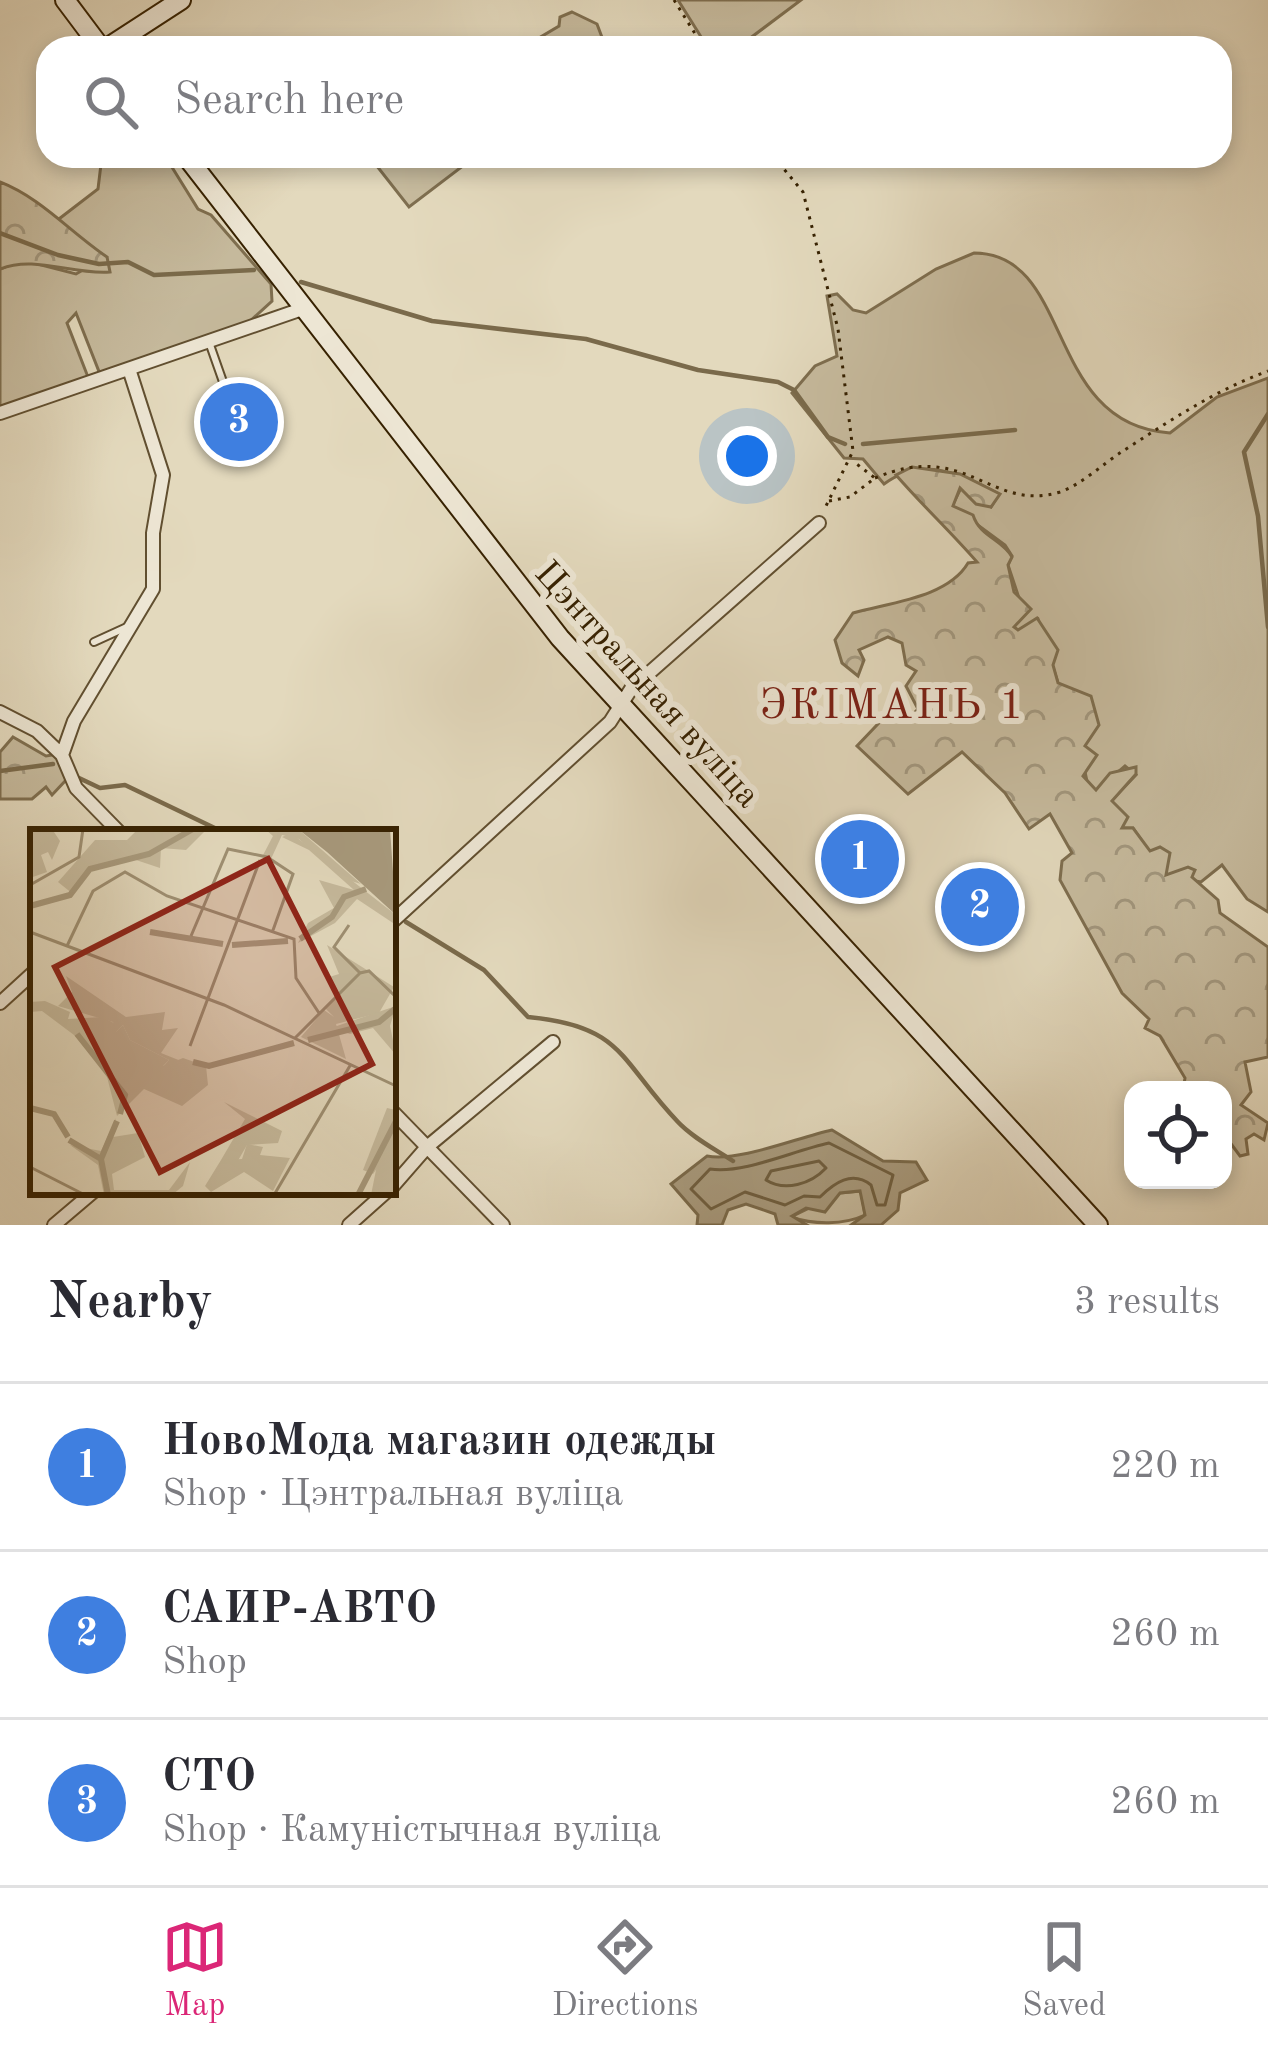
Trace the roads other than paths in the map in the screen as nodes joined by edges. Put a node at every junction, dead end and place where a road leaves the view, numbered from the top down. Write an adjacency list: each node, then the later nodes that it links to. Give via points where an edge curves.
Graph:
1 (65, 0): 3 (main road)
2 (181, 0): 4 (main road)
3 (94, 36)
4 (123, 36)
5 (195, 168): 6 (main road, Цэнтральная вуліца)
6 (305, 308): 7 (street); 14 (main road, Цэнтральная вуліца, via 518,588)
7 (209, 342): 8 (street); 9 (lane)
8 (130, 372): 10 (street); 12 (street, via 164,489 152,533 153,589)
9 (228, 396)
10 (0, 413)
11 (819, 523): 14 (street)
12 (133, 625): 13 (lane); 16 (street)
13 (94, 642)
14 (621, 704): 18 (street); 30 (main road, Цэнтральная вуліца)
15 (0, 712): 16 (street)
16 (62, 754): 17 (street, via 76,788)
17 (116, 829)
18 (396, 918)
19 (30, 977): 20 (street)
20 (0, 1003)
21 (554, 1042): 23 (street)
22 (396, 1115): 23 (street)
23 (427, 1148): 24 (street); 29 (street)
24 (396, 1183)
25 (89, 1195): 27 (street)
26 (383, 1195): 28 (street)
27 (54, 1225)
28 (349, 1225)
29 (502, 1225)
30 (1098, 1225)

